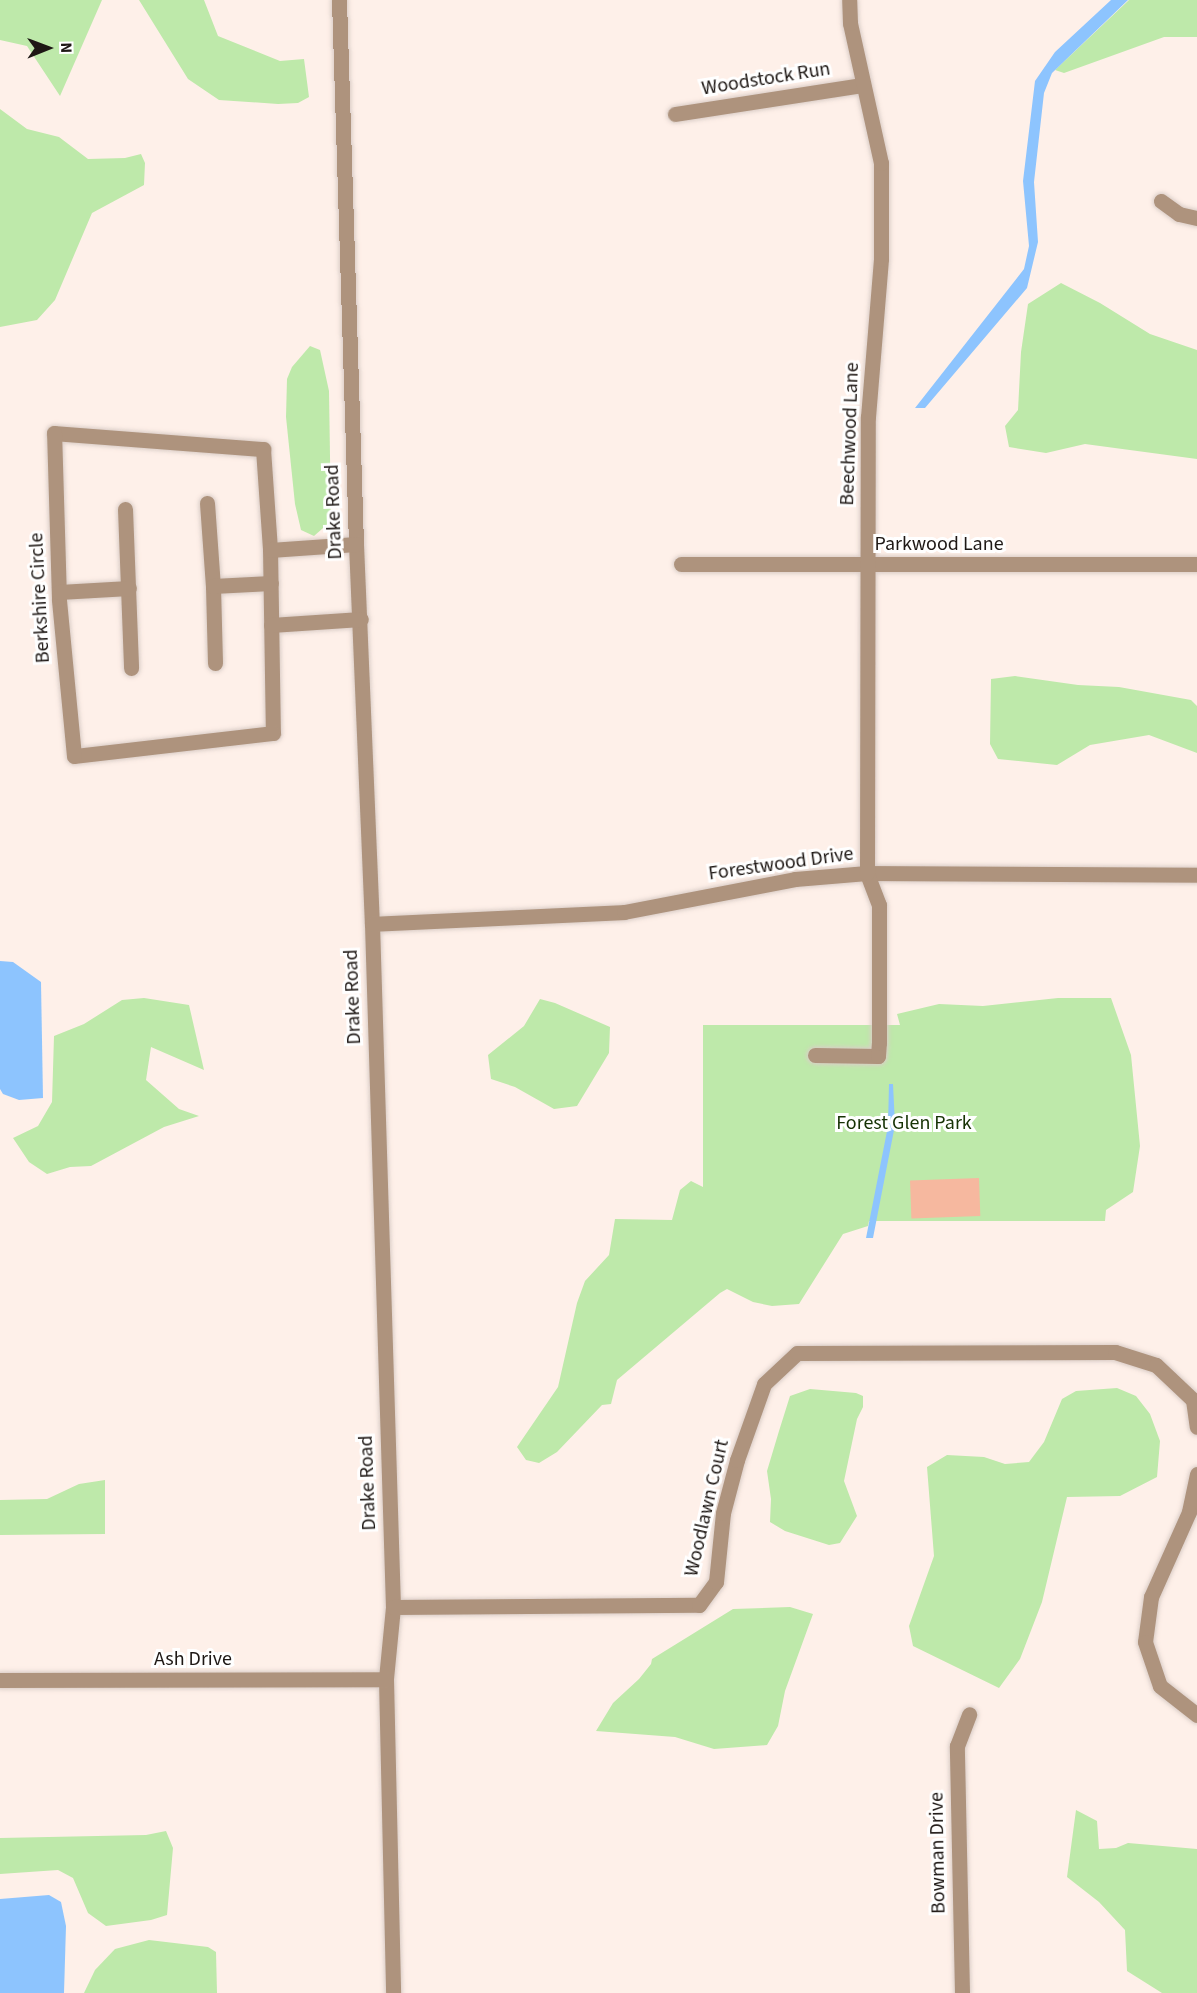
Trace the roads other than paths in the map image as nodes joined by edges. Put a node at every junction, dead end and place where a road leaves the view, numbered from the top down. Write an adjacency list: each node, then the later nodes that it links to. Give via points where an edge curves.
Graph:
1 (339, 0): 9 (street, Drake Road)
2 (849, 0): 3 (street, Beechwood Lane)
3 (862, 85): 4 (street, Woodstock Run); 13 (street, Beechwood Lane, via 881,163 881,259 868,417)
4 (675, 114)
5 (1161, 201): 6 (street, via 1179,214)
6 (1197, 218)
7 (207, 503): 15 (street)
8 (125, 509): 16 (street)
9 (356, 544): 10 (street); 18 (street, Drake Road)
10 (270, 550): 14 (street); 17 (street, Berkshire Circle, via 263,449 54,434)
11 (681, 564): 13 (street, Parkwood Lane)
12 (1197, 564): 13 (street, Parkwood Lane)
13 (868, 565): 22 (street, Beechwood Lane)
14 (271, 582): 15 (street); 19 (street)
15 (213, 586): 20 (street)
16 (129, 588): 17 (street); 21 (street)
17 (59, 592): 19 (street, Berkshire Circle, via 74,756 273,733)
18 (361, 619): 19 (street); 24 (street, Drake Road)
19 (272, 625)
20 (215, 663)
21 (131, 668)
22 (867, 873): 23 (street, Forestwood Drive); 24 (street, Forestwood Drive, via 795,879 624,912); 25 (street, via 879,905 878,1056)
23 (1197, 875)
24 (372, 924): 28 (street, Drake Road)
25 (815, 1055)
26 (1197, 1427): 28 (street, Woodlawn Court, via 1193,1400 1156,1365 1115,1352 796,1353 764,1384 723,1513 716,1582 699,1605)
27 (1197, 1474): 32 (street, via 1189,1512 1151,1597 1145,1642 1160,1686)
28 (393, 1607): 29 (street, Drake Road)
29 (387, 1679): 30 (street, Ash Drive); 33 (street, Drake Road)
30 (0, 1680)
31 (969, 1714): 34 (street, Bowman Drive, via 957,1746)
32 (1197, 1715)
33 (393, 1993)
34 (962, 1993)

